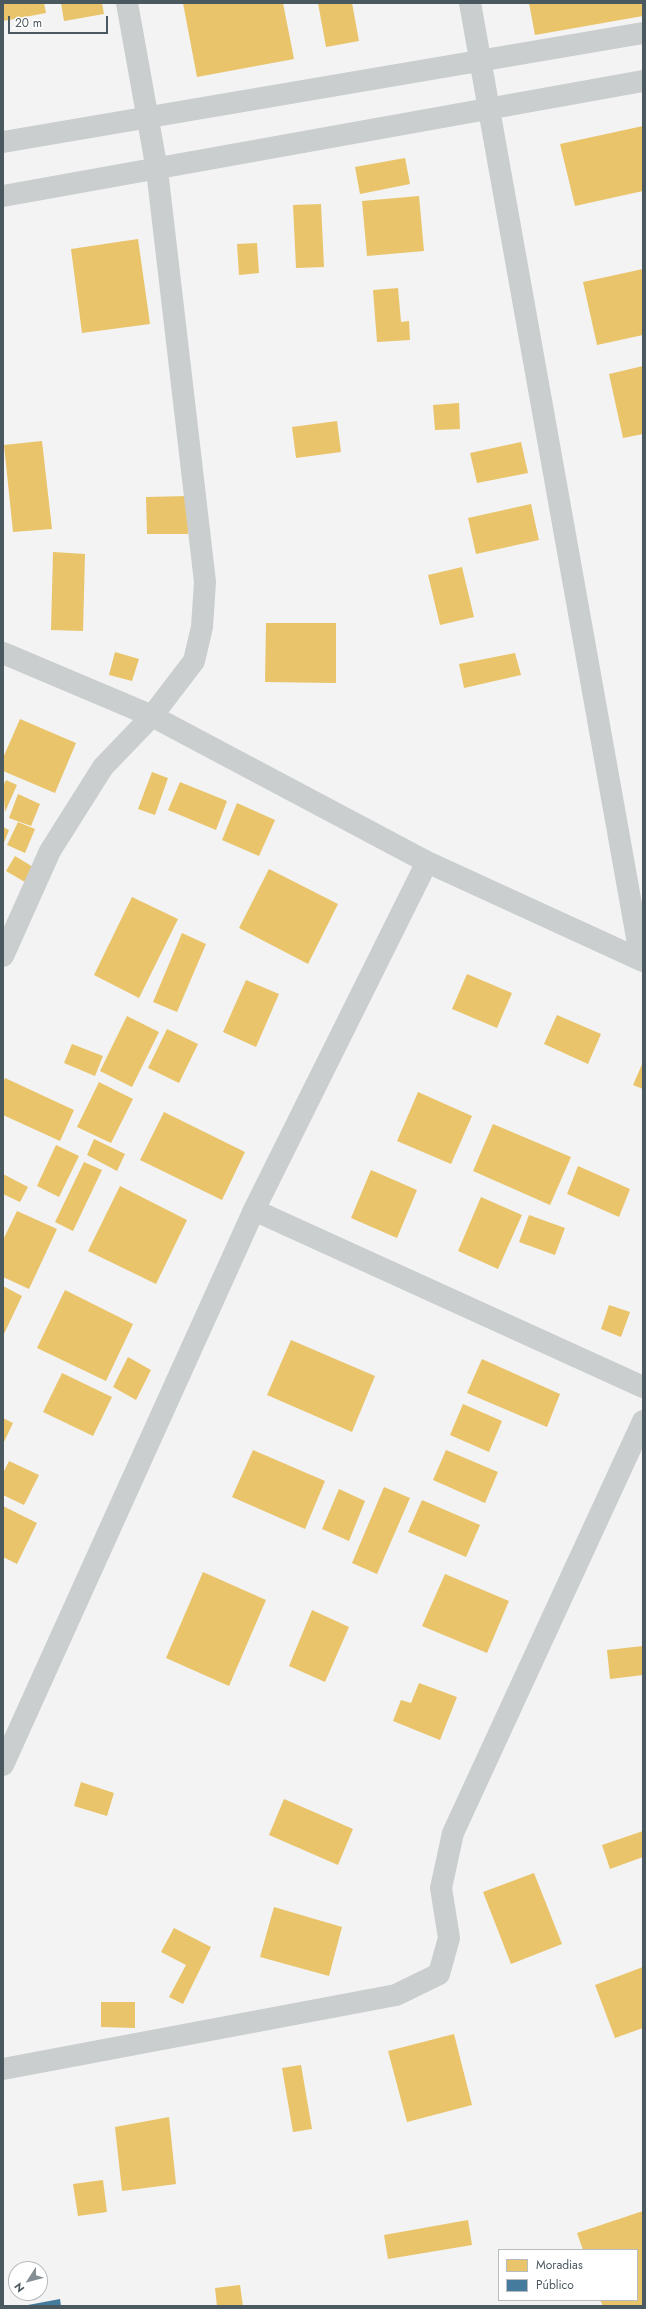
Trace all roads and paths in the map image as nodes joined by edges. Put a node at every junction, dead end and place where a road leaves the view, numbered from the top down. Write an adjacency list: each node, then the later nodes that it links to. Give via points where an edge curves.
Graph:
1 (127, 3): 7 (street)
2 (470, 3): 4 (street)
3 (643, 33): 4 (street)
4 (479, 62): 6 (street); 7 (street)
5 (643, 81): 6 (street)
6 (490, 108): 9 (street); 15 (street)
7 (149, 116): 8 (street); 9 (street)
8 (3, 142)
9 (157, 170): 10 (street); 12 (street, via 205,582 202,627 194,661)
10 (3, 196)
11 (3, 653): 12 (street)
12 (152, 716): 13 (street); 14 (street, via 103,767 50,851)
13 (426, 862): 15 (street); 16 (street)
14 (3, 956)
15 (642, 960)
16 (254, 1210): 17 (street); 19 (street)
17 (643, 1387)
18 (643, 1421): 20 (street, via 453,1833 441,1888 449,1938 439,1974 396,1995)
19 (3, 1765)
20 (3, 2069)

